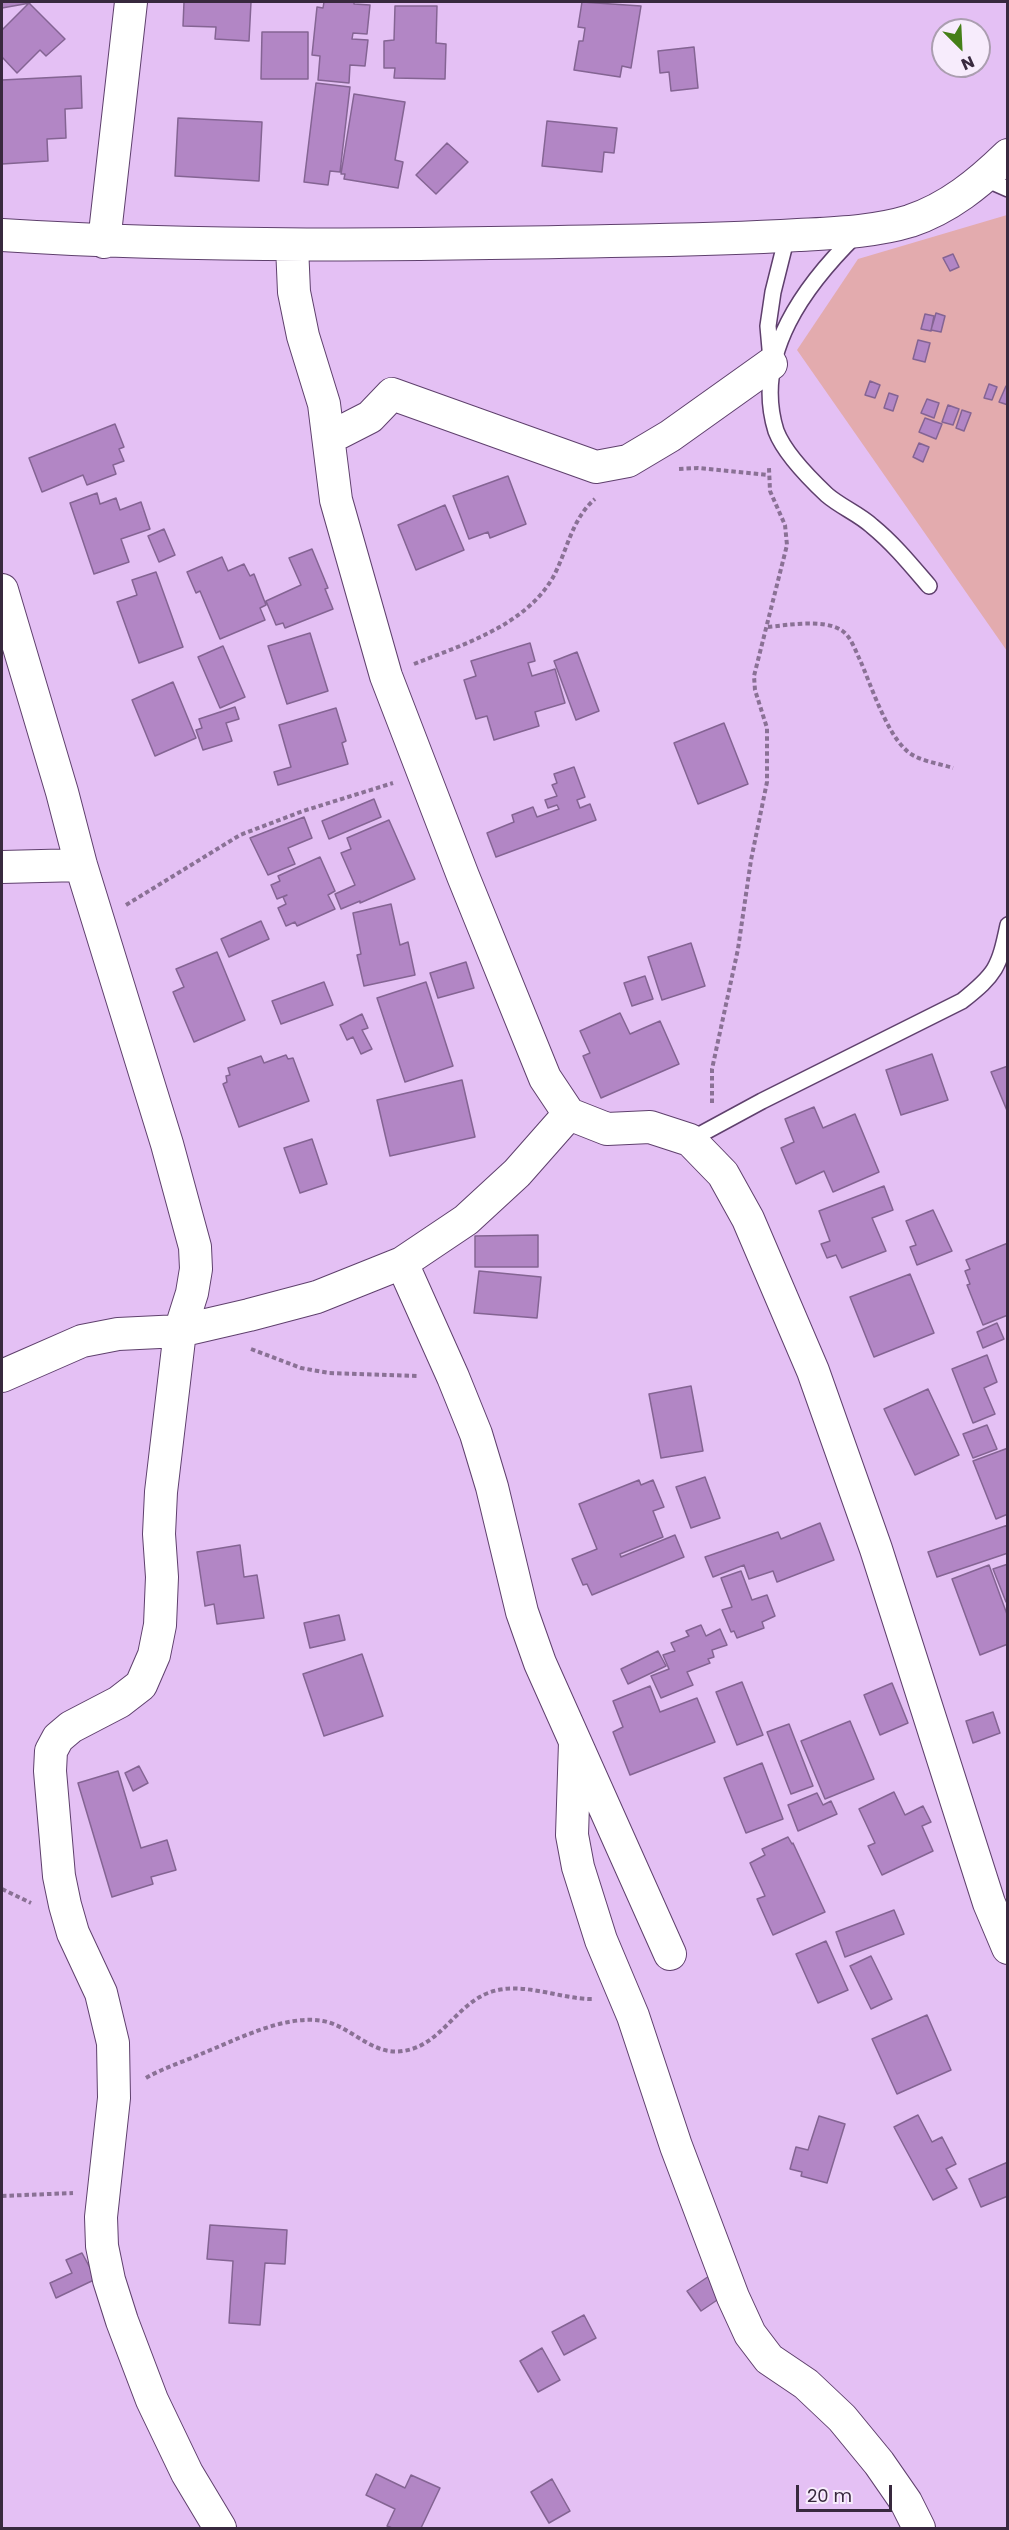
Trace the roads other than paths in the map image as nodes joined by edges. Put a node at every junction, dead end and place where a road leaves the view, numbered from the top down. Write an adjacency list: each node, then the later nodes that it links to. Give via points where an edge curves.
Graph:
1 (131, 2): 7 (street)
2 (1008, 155): 3 (street)
3 (996, 184): 4 (street, via 910,221)
4 (859, 232): 6 (street); 9 (lane, via 807,290)
5 (2, 235): 7 (street)
6 (787, 236): 8 (street); 9 (lane, via 768,326)
7 (104, 242): 8 (street)
8 (292, 246): 10 (street, via 294,292 324,404)
9 (771, 364): 10 (street, via 628,461 596,467 392,394 370,417); 11 (lane, via 770,402 777,433 800,467 829,497 871,525 901,552)
10 (329, 438): 16 (street, via 332,478 344,532 386,676 545,1078)
11 (929, 586)
12 (2, 590): 13 (street)
13 (81, 865): 14 (street); 19 (street, via 191,1224 195,1269)
14 (2, 867)
15 (1008, 925): 17 (lane, via 1002,954 990,978 962,1001)
16 (569, 1114): 17 (street, via 608,1129 650,1126); 18 (street, via 517,1173 466,1220)
17 (702, 1134): 22 (street, via 748,1219 813,1371 876,1549 989,1903)
18 (402, 1263): 19 (street, via 317,1297); 21 (street, via 476,1434 522,1612)
19 (180, 1331): 20 (street, via 118,1334 82,1341); 24 (street, via 161,1492 162,1589 154,1655 141,1685 58,1738 51,1751 50,1771 64,1905 102,1993 113,2043 114,2098 102,2246 109,2280 152,2400)
20 (2, 1376)
21 (575, 1742): 23 (street); 25 (street, via 572,1835 578,1867 676,2146 750,2334 769,2358 806,2384 842,2418 879,2463)
22 (1008, 1948)
23 (670, 1954)
24 (220, 2529)
25 (919, 2529)

